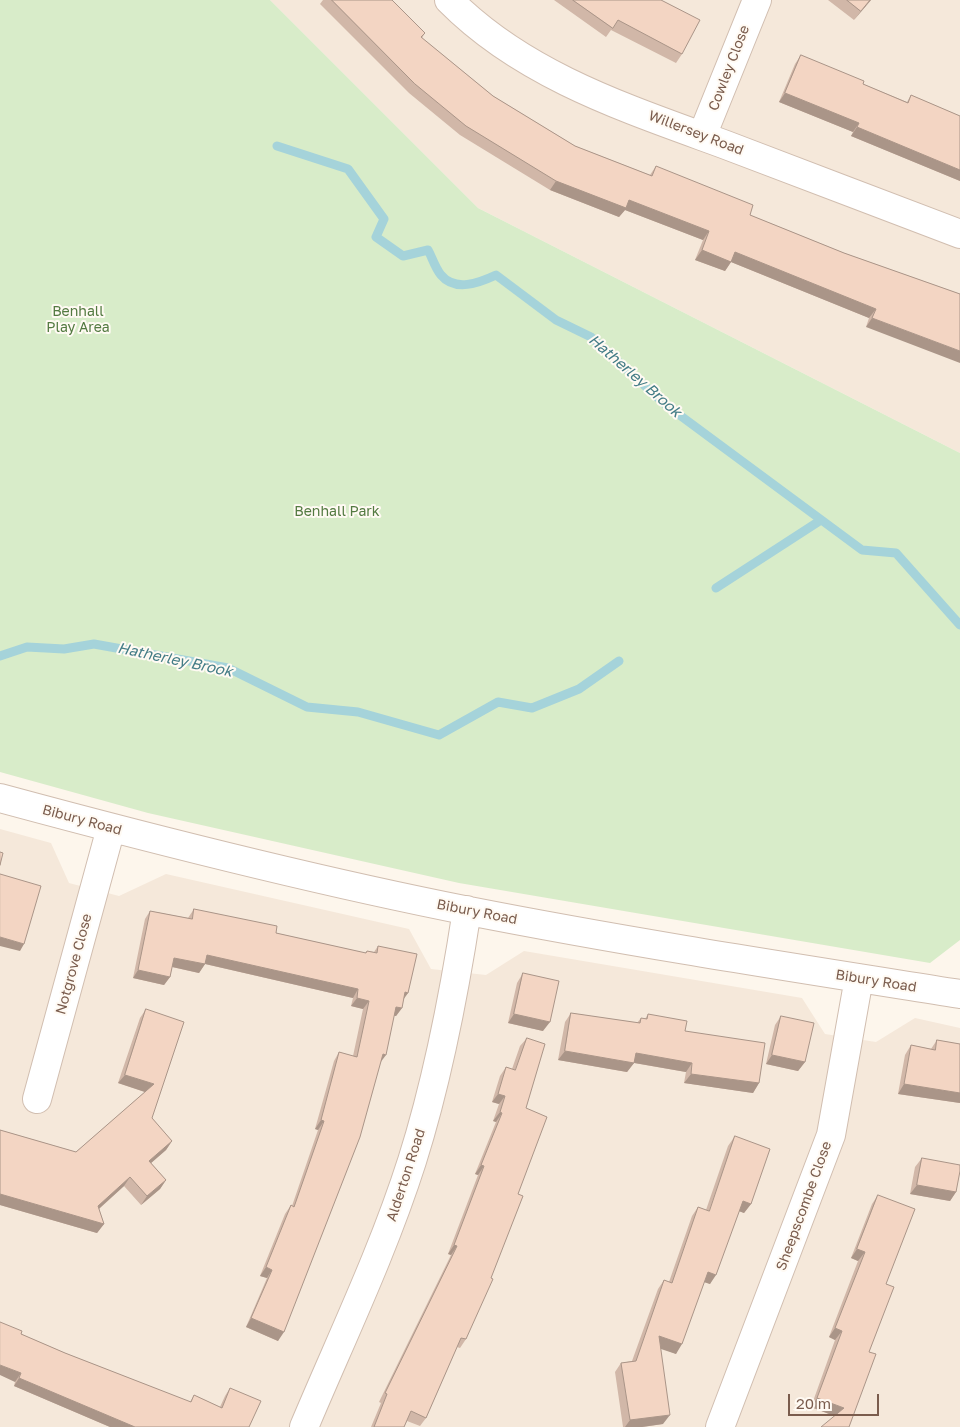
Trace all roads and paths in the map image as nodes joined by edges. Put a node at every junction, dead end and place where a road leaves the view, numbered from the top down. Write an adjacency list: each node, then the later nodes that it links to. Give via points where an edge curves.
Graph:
1 (449, 0): 3 (street, Willersey Road, via 486,33 539,68)
2 (757, 0): 3 (street, Cowley Close)
3 (702, 136): 4 (street, Willersey Road)
4 (960, 234)
5 (0, 798): 6 (street, Bibury Road)
6 (111, 828): 7 (street, Bibury Road); 10 (street, Notgrove Close)
7 (467, 910): 8 (street, Bibury Road, via 668,948); 11 (street, Alderton Road, via 453,1000 412,1160 380,1247)
8 (859, 978): 9 (street, Bibury Road); 12 (street, Sheepscombe Close, via 831,1135)
9 (960, 994)
10 (37, 1099)
11 (304, 1427)
12 (720, 1427)

